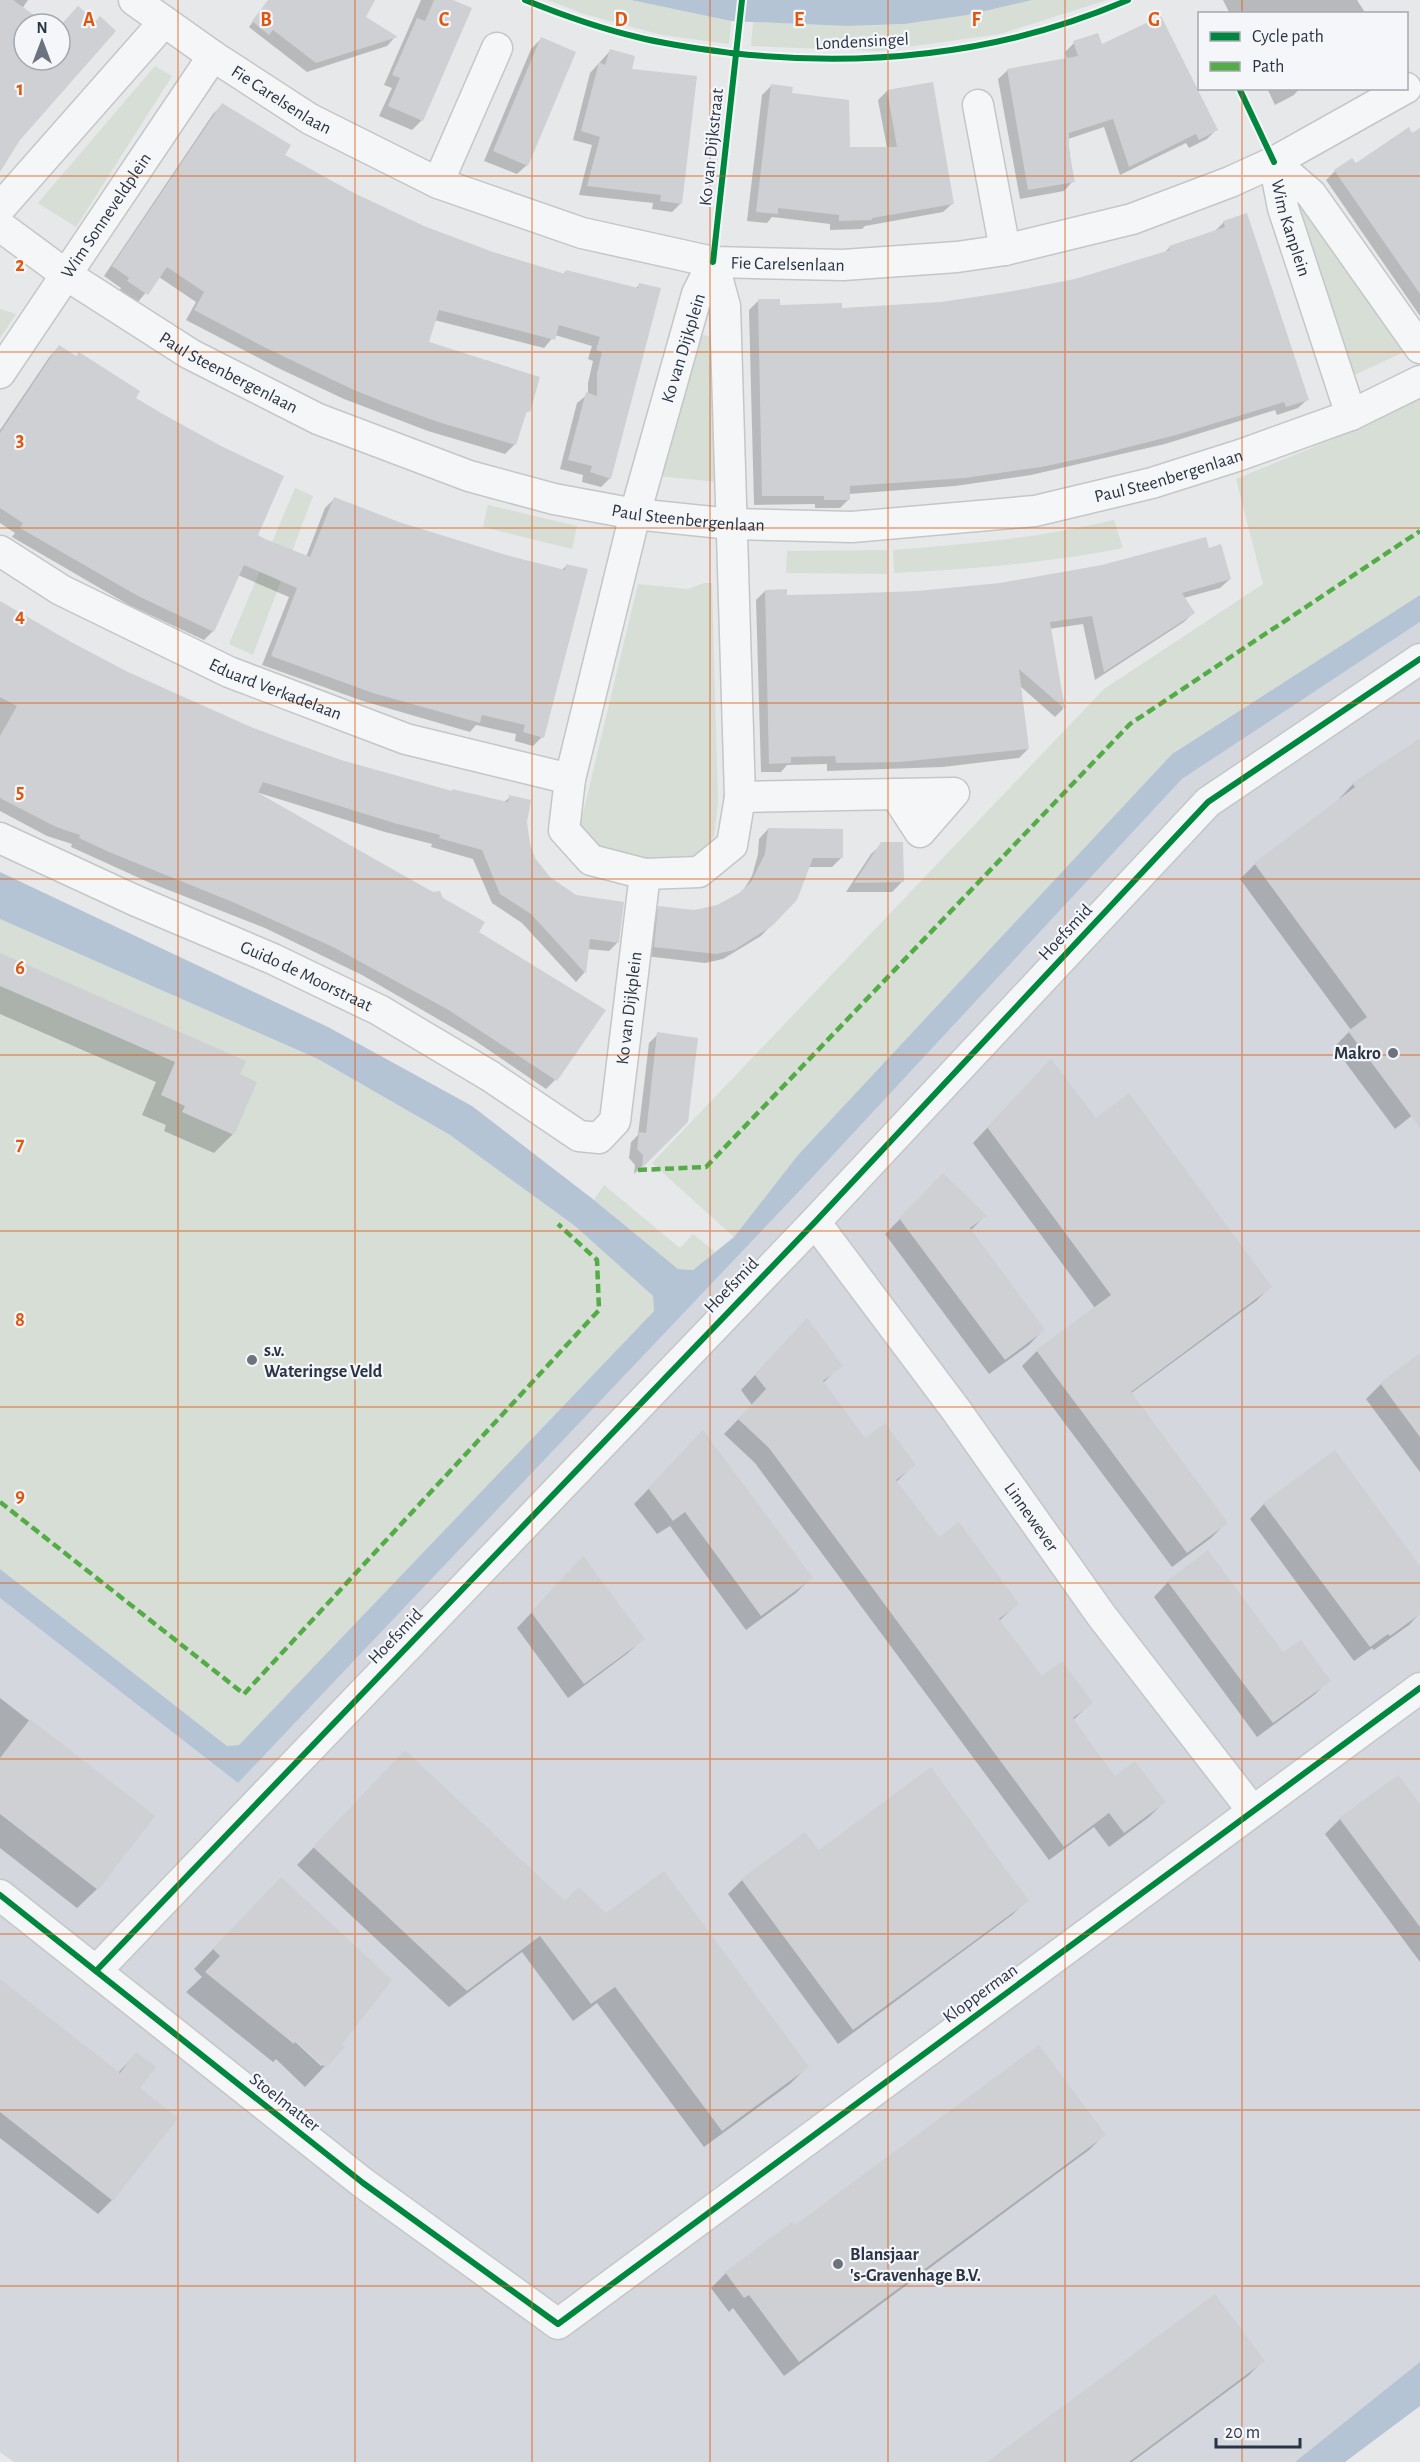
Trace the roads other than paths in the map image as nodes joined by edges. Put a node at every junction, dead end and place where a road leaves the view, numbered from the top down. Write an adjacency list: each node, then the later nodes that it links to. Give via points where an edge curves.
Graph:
1 (134, 0): 2 (street, Fie Carelsenlaan)
2 (164, 22): 4 (street, Fie Carelsenlaan); 9 (street)
3 (497, 48): 8 (street)
4 (213, 56): 8 (street, Fie Carelsenlaan, via 310,118); 13 (street, Wim Sonneveldplein)
5 (1402, 90): 7 (street, Fie Carelsenlaan)
6 (978, 105): 11 (street)
7 (1274, 162): 11 (street, Fie Carelsenlaan, via 1132,219); 14 (street, Wim Kanplein, via 1311,194); 17 (street, Wim Kanplein, via 1283,208)
8 (438, 183): 12 (street, Fie Carelsenlaan, via 582,233)
9 (0, 208)
10 (0, 226): 13 (street, Paul Steenbergenlaan)
11 (1005, 250): 12 (street, Fie Carelsenlaan, via 858,265)
12 (713, 262): 18 (street, Ko van Dijkplein, via 697,294); 19 (street, Ko van Dijkplein, via 725,306)
13 (66, 274): 15 (street, Wim Sonneveldplein); 18 (street, Paul Steenbergenlaan, via 190,354 334,426 469,476 554,499)
14 (1420, 348)
15 (0, 373)
16 (1420, 381): 17 (street, Paul Steenbergenlaan)
17 (1351, 415): 19 (street, Paul Steenbergenlaan, via 1152,483 1035,511 852,527)
18 (635, 514): 19 (street, Paul Steenbergenlaan); 22 (street, Ko van Dijkplein)
19 (731, 524): 24 (street, Ko van Dijkplein)
20 (0, 551): 22 (street, Eduard Verkadelaan, via 61,590 229,672 406,739)
21 (1420, 659): 28 (street, Hoefsmid, via 1208,802)
22 (570, 779): 26 (street, Ko van Dijkplein, via 564,830 591,860)
23 (895, 794): 24 (street)
24 (740, 797): 26 (street, Ko van Dijkplein, via 732,845 699,872)
25 (0, 838): 27 (street, Guido de Moorstraat, via 379,1010 490,1076 579,1136)
26 (645, 874): 27 (street, Ko van Dijkplein, via 615,1121)
27 (599, 1138)
28 (815, 1222): 30 (street, Linnewever, via 956,1410 1101,1615); 32 (street, Hoefsmid)
29 (1420, 1688): 30 (street, Klopperman)
30 (1252, 1810): 33 (street, Klopperman)
31 (0, 1896): 32 (street, Stoelmatter)
32 (96, 1971): 33 (street, Stoelmatter, via 363,2183)
33 (558, 2324)

